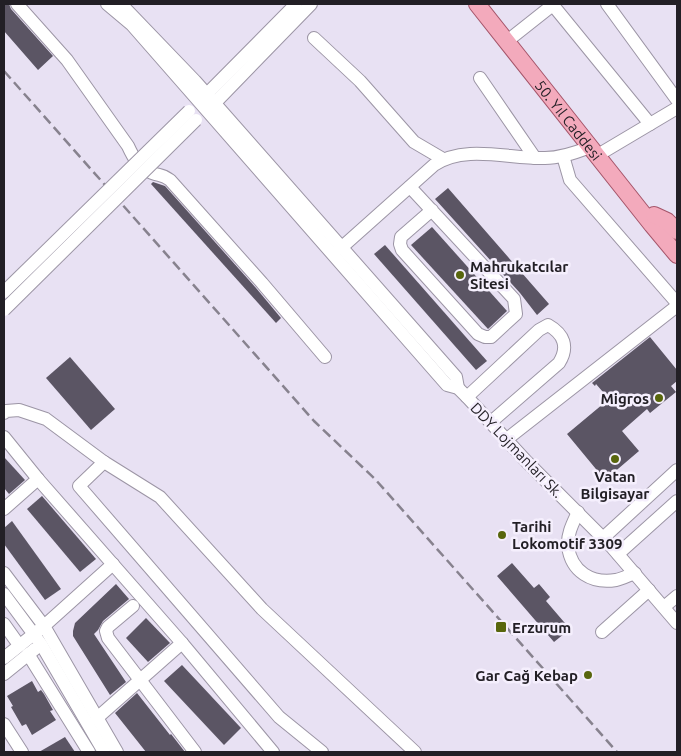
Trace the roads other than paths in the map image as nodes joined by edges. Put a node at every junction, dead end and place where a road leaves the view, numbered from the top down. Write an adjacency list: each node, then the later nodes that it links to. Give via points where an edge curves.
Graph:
1 (16, 4): 32 (street, via 67,60 128,146 133,158 143,168 170,180)
2 (107, 4): 14 (street, via 132,25)
3 (121, 4): 14 (street)
4 (296, 4): 14 (street)
5 (311, 4): 14 (street)
6 (477, 4): 17 (main road, 50. Yıl Caddesi)
7 (484, 4): 11 (main road, 50. Yıl Caddesi)
8 (553, 4): 11 (street); 16 (street)
9 (607, 4): 13 (street)
10 (314, 38): 20 (street, via 360,81 414,142)
11 (511, 38): 17 (main road, 50. Yıl Caddesi)
12 (480, 78): 19 (street)
13 (677, 100)
14 (202, 107): 26 (street); 29 (street, bridge); 31 (street, bridge); 33 (street, via 447,385)
15 (677, 108): 16 (street)
16 (650, 124): 17 (street)
17 (596, 150): 18 (street); 23 (main road, 50. Yıl Caddesi); 24 (main road, 50. Yıl Caddesi)
18 (563, 156): 19 (street); 30 (street, via 570,180)
19 (535, 158): 20 (street, via 468,154)
20 (443, 160): 21 (street)
21 (410, 187): 22 (street); 26 (street)
22 (432, 210): 22 (street, via 514,300 516,314 491,337 478,334 402,250 401,237)
23 (654, 215): 24 (main road, 50. Yıl Caddesi); 25 (main road, 50. Yıl Caddesi)
24 (671, 229): 27 (main road, 50. Yıl Caddesi); 28 (main road, 50. Yıl Caddesi, via 662,241)
25 (677, 242)
26 (341, 248): 33 (street, via 456,377)
27 (677, 255)
28 (677, 262)
29 (4, 292)
30 (677, 305): 37 (street)
31 (4, 310)
32 (325, 357)
33 (463, 393): 35 (street, DDY Lojmanları Sk.); 35 (street, via 539,330 548,325 554,329 564,344 565,353 559,363)
34 (4, 413): 38 (street, via 6,410 19,410 46,419)
35 (491, 422): 37 (street, DDY Lojmanları Sk.)
36 (4, 437): 40 (street)
37 (507, 439): 43 (street, DDY Lojmanları Sk.)
38 (104, 462): 72 (street, via 79,486 280,717); 73 (street, via 160,497 262,609)
39 (677, 470): 44 (street)
40 (38, 479): 42 (street); 46 (street)
41 (677, 501): 45 (street)
42 (4, 510)
43 (578, 512): 44 (street, DDY Lojmanları Sk.); 48 (street, via 570,528 568,546 580,572 590,579 605,580 617,580)
44 (603, 538): 45 (street, DDY Lojmanları Sk.)
45 (618, 554): 48 (street, DDY Lojmanları Sk.)
46 (113, 564): 56 (street); 59 (street)
47 (4, 573): 56 (street)
48 (635, 573): 49 (street, DDY Lojmanları Sk.)
49 (649, 590): 53 (street, DDY Lojmanları Sk.); 57 (street)
50 (4, 594): 58 (street)
51 (677, 596): 53 (street)
52 (133, 606): 63 (street, via 106,631)
53 (664, 608): 54 (street, DDY Lojmanları Sk.)
54 (677, 623)
55 (4, 624): 60 (street)
56 (44, 626): 58 (street)
57 (602, 632)
58 (42, 638): 60 (street); 64 (street); 68 (street)
59 (182, 642): 63 (street); 71 (street)
60 (24, 650): 61 (street); 62 (street); 67 (street)
61 (4, 658)
62 (4, 674)
63 (140, 682): 64 (street); 70 (street)
64 (97, 718): 69 (street)
65 (4, 724): 66 (street)
66 (22, 752)
67 (89, 752)
68 (104, 752)
69 (117, 752)
70 (195, 752)
71 (273, 752)
72 (322, 752)
73 (415, 752)

